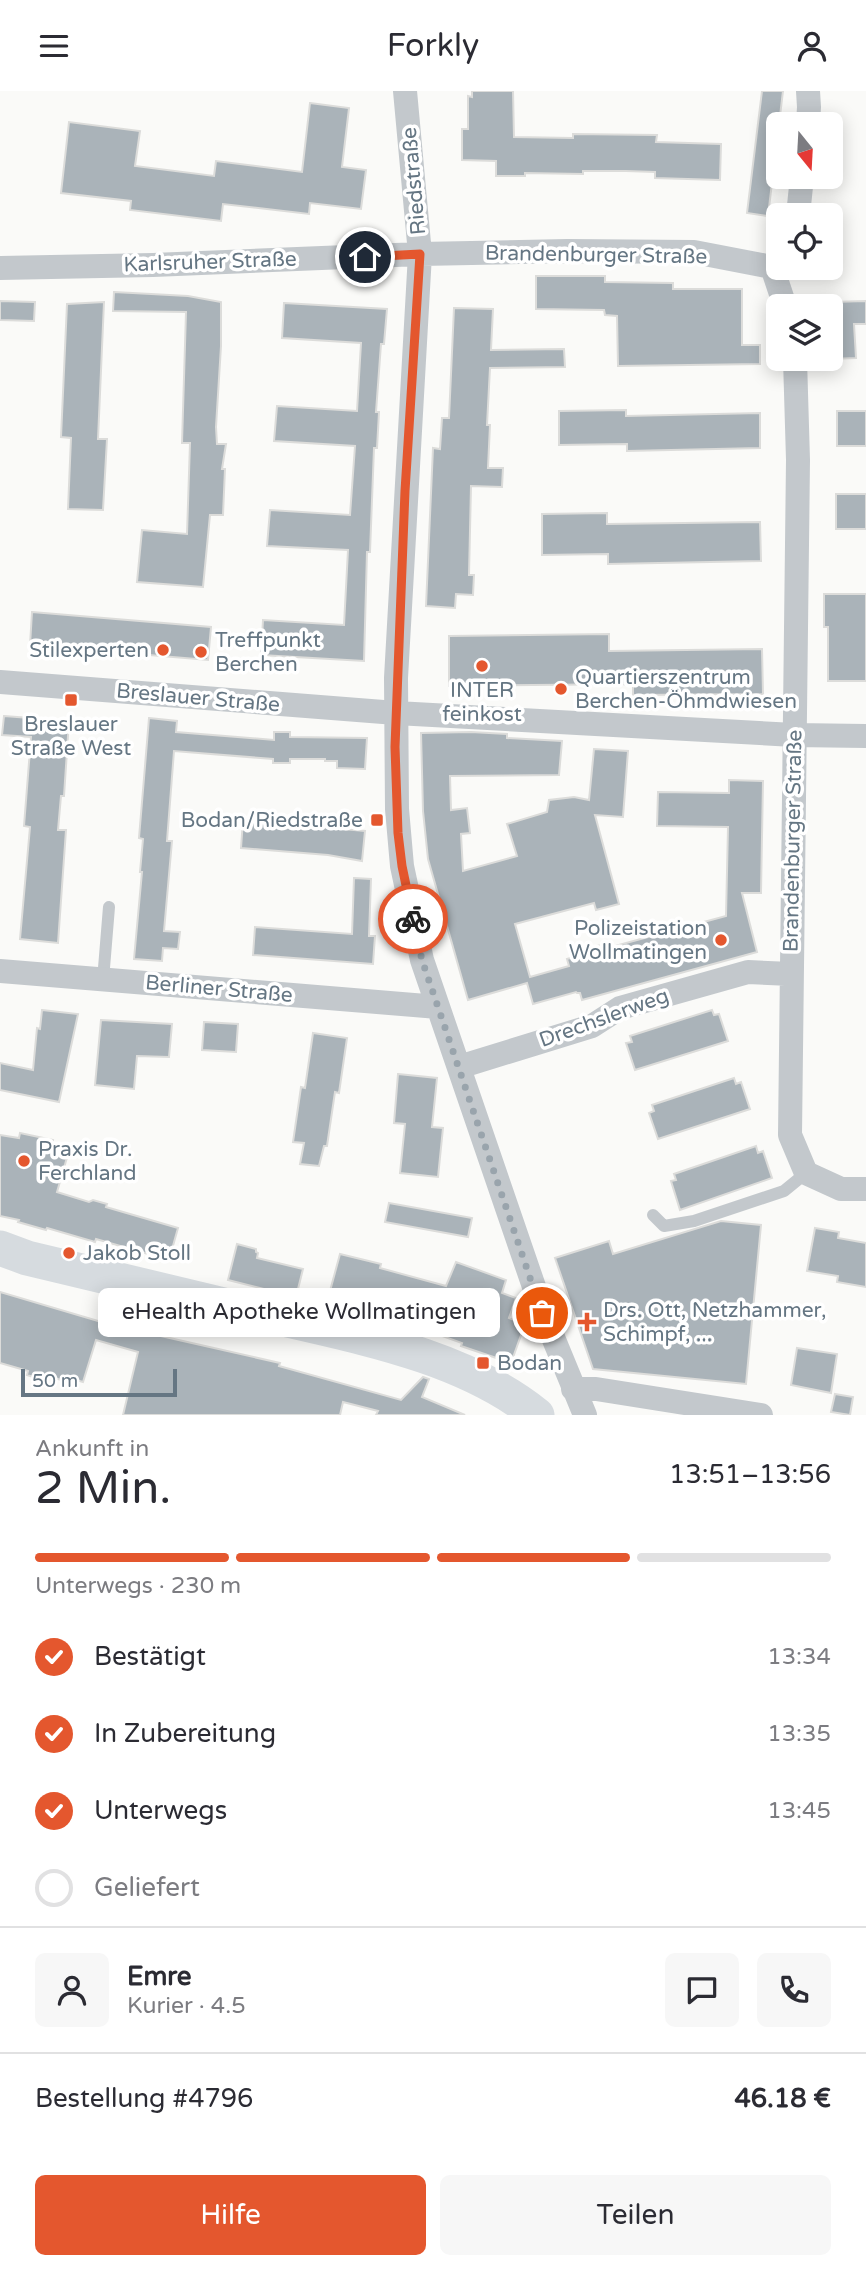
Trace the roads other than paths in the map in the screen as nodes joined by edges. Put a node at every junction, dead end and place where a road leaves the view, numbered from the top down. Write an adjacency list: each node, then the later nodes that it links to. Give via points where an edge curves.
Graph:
1 (405, 91): 4 (street, Riedstraße)
2 (808, 91): 3 (street)
3 (808, 112)
4 (420, 254): 5 (street, Brandenburger Straße, via 694,252); 6 (street, Karlsruher Straße); 9 (street, Riedstraße)
5 (766, 263)
6 (0, 268)
7 (795, 371): 10 (street, Brandenburger Straße)
8 (0, 682): 9 (street, Breslauer Straße)
9 (396, 713): 10 (street, Breslauer Straße); 16 (street, Riedstraße, via 402,866 422,960)
10 (794, 735): 11 (street, Breslauer Straße); 14 (street, Brandenburger Straße)
11 (866, 736)
12 (109, 907): 15 (lane)
13 (0, 971): 15 (street, Berliner Straße)
14 (792, 974): 17 (street, Drechslerweg, via 748,972 620,1008 592,1026); 18 (street, Brandenburger Straße, via 790,1135)
15 (103, 980): 16 (street, Berliner Straße)
16 (438, 1007): 17 (street, Riedstraße)
17 (459, 1067): 22 (street, Riedstraße, via 542,1313)
18 (806, 1173): 19 (street, via 841,1189); 20 (lane, via 784,1191 694,1220 664,1226)
19 (866, 1189)
20 (653, 1215)
21 (0, 1248): 23 (main road, via 53,1265 395,1346 489,1383)
22 (573, 1389): 24 (street, Riedstraße); 25 (street)
23 (537, 1415)
24 (585, 1415)
25 (761, 1415)

